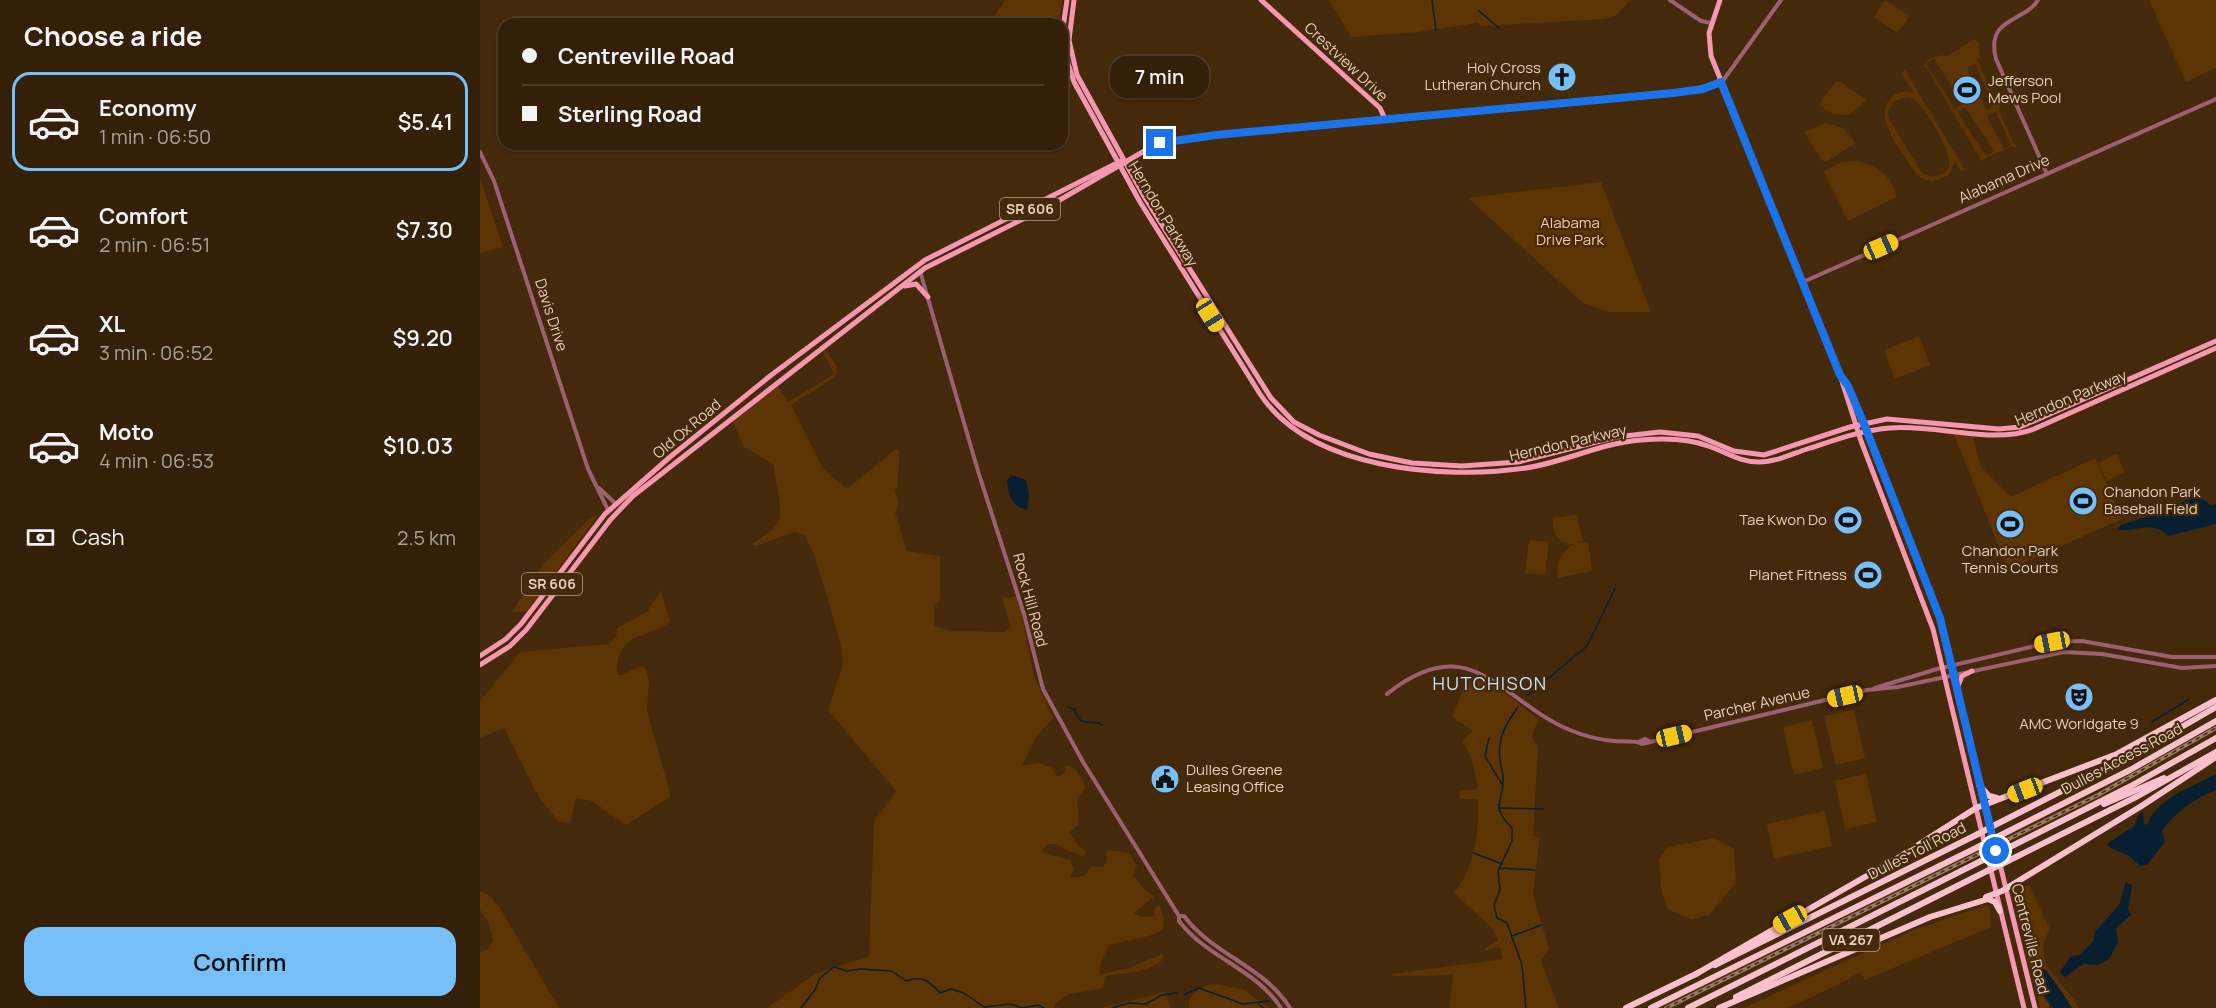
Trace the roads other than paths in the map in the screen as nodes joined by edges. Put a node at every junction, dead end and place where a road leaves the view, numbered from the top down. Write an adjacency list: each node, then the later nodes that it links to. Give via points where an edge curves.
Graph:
1 (1067, 0): 8 (main road, Herndon Parkway)
2 (1074, 0): 15 (main road, Herndon Parkway, via 1069,33 1072,60)
3 (1261, 0): 13 (main road, Crestview Drive, via 1380,108)
4 (1670, 0): 9 (street, via 1701,21)
5 (1720, 0): 9 (main road)
6 (1781, 0): 11 (street)
7 (2039, 0): 17 (street, via 2005,23 1994,49)
8 (1064, 18)
9 (1711, 23): 11 (main road, via 1708,45)
10 (1068, 66): 16 (main road, Herndon Parkway)
11 (1721, 82): 13 (main road, via 1684,92); 19 (main road)
12 (2216, 99): 17 (street, Alabama Drive)
13 (1385, 119): 15 (main road, via 1175,140 1160,143)
14 (480, 152): 29 (street, Davis Drive, via 494,181)
15 (1125, 162): 16 (main road, SR 606); 26 (main road, Herndon Parkway, via 1275,405 1300,426 1352,448 1412,463 1475,465 1531,460 1616,437 1666,432 1704,437 1734,451 1764,455)
16 (1119, 164): 18 (main road, Old Ox Road / SR 606, via 1051,206); 18 (main road, Old Ox Road / SR 606, via 940,251); 28 (main road, Herndon Parkway, via 1270,410 1294,430 1341,451 1406,468 1464,472 1532,467 1629,441 1674,439 1702,443 1738,459 1763,462)
17 (2047, 174): 19 (street, Alabama Drive)
18 (919, 268): 20 (main road, Old Ox Road / SR 606); 21 (street, Rock Hill Road); 30 (main road, Old Ox Road / SR 606, via 761,384)
19 (1803, 282): 24 (main road)
20 (898, 289): 21 (main road, via 916,284); 32 (main road, Old Ox Road / SR 606, via 667,468)
21 (928, 297): 61 (street, Rock Hill Road, via 1043,689 1083,762)
22 (2216, 341): 25 (main road, Herndon Parkway, via 2020,427 1999,429 1899,419)
23 (2216, 348): 27 (main road, Herndon Parkway, via 2023,433 1998,435 1913,427)
24 (1840, 375): 25 (main road, Centreville Road); 26 (main road, Centreville Road)
25 (1864, 424): 26 (main road, Herndon Parkway); 27 (main road, Centreville Road)
26 (1856, 426): 28 (main road, Centreville Road)
27 (1867, 431): 28 (main road, Herndon Parkway); 36 (main road, Centreville Road, via 1944,631)
28 (1858, 433): 38 (main road, Centreville Road, via 1925,603)
29 (596, 486): 30 (street, Davis Drive); 31 (street, Davis Drive, via 608,506)
30 (616, 504): 31 (main road, Old Ox Road / SR 606); 32 (main road)
31 (606, 513): 33 (main road, Old Ox Road / SR 606, via 521,624)
32 (614, 516): 35 (main road, Old Ox Road / SR 606, via 526,630 510,646)
33 (480, 656)
34 (2216, 657): 36 (street, Parcher Avenue, via 2172,657 2068,641)
35 (480, 665)
36 (1952, 666): 38 (street, Parcher Avenue); 40 (main road, Centreville Road)
37 (2216, 666): 39 (street, Parcher Avenue, via 2182,668 2071,652)
38 (1942, 668): 41 (main road, Centreville Road); 42 (street, Parcher Avenue)
39 (1972, 671): 40 (street, Parcher Avenue); 43 (main road, via 1961,678)
40 (1954, 674): 41 (street, Parcher Avenue); 43 (main road, Centreville Road)
41 (1944, 676): 42 (street, Parcher Avenue); 55 (main road, Centreville Road)
42 (1871, 690): 44 (street, Parcher Avenue, via 1645,744 1605,740 1567,729 1496,680 1469,669 1431,670)
43 (1958, 691): 52 (main road, Centreville Road)
44 (1387, 693)
45 (2216, 700): 53 (highway, via 2117,754)
46 (2216, 707): 62 (highway, Dulles Toll Road / VA 267, bridge, via 2135,754)
47 (2216, 721): 66 (highway, Dulles Access Road, bridge, via 2130,770)
48 (2216, 738): 56 (highway, Dulles Access Road)
49 (2216, 752): 51 (highway, VA 267)
50 (2216, 757): 57 (highway)
51 (2185, 770): 56 (highway); 68 (highway, VA 267, bridge)
52 (1979, 785): 53 (highway, via 1990,797); 54 (main road, Centreville Road)
53 (2004, 798): 54 (highway)
54 (1984, 805): 55 (highway); 57 (main road, Centreville Road)
55 (1976, 808): 58 (main road, Centreville Road); 62 (highway, via 1898,858)
56 (2060, 822): 67 (highway, Dulles Access Road, bridge)
57 (2005, 889): 58 (highway); 71 (main road, Centreville Road)
58 (1997, 894): 59 (highway); 60 (main road, Centreville Road)
59 (1978, 901): 60 (highway, via 1992,900); 69 (highway, via 1930,917)
60 (2000, 911): 70 (main road, Centreville Road)
61 (1179, 916): 63 (street, Rock Hill Road, via 1195,939 1254,979); 64 (street, Rock Hill Road, via 1184,916 1215,947 1269,981)
62 (1696, 974): 65 (highway, Dulles Toll Road / VA 267)
63 (1281, 1008)
64 (1290, 1008)
65 (1626, 1008)
66 (1651, 1008)
67 (1688, 1008)
68 (1714, 1008)
69 (1719, 1008)
70 (2024, 1008)
71 (2035, 1008)

